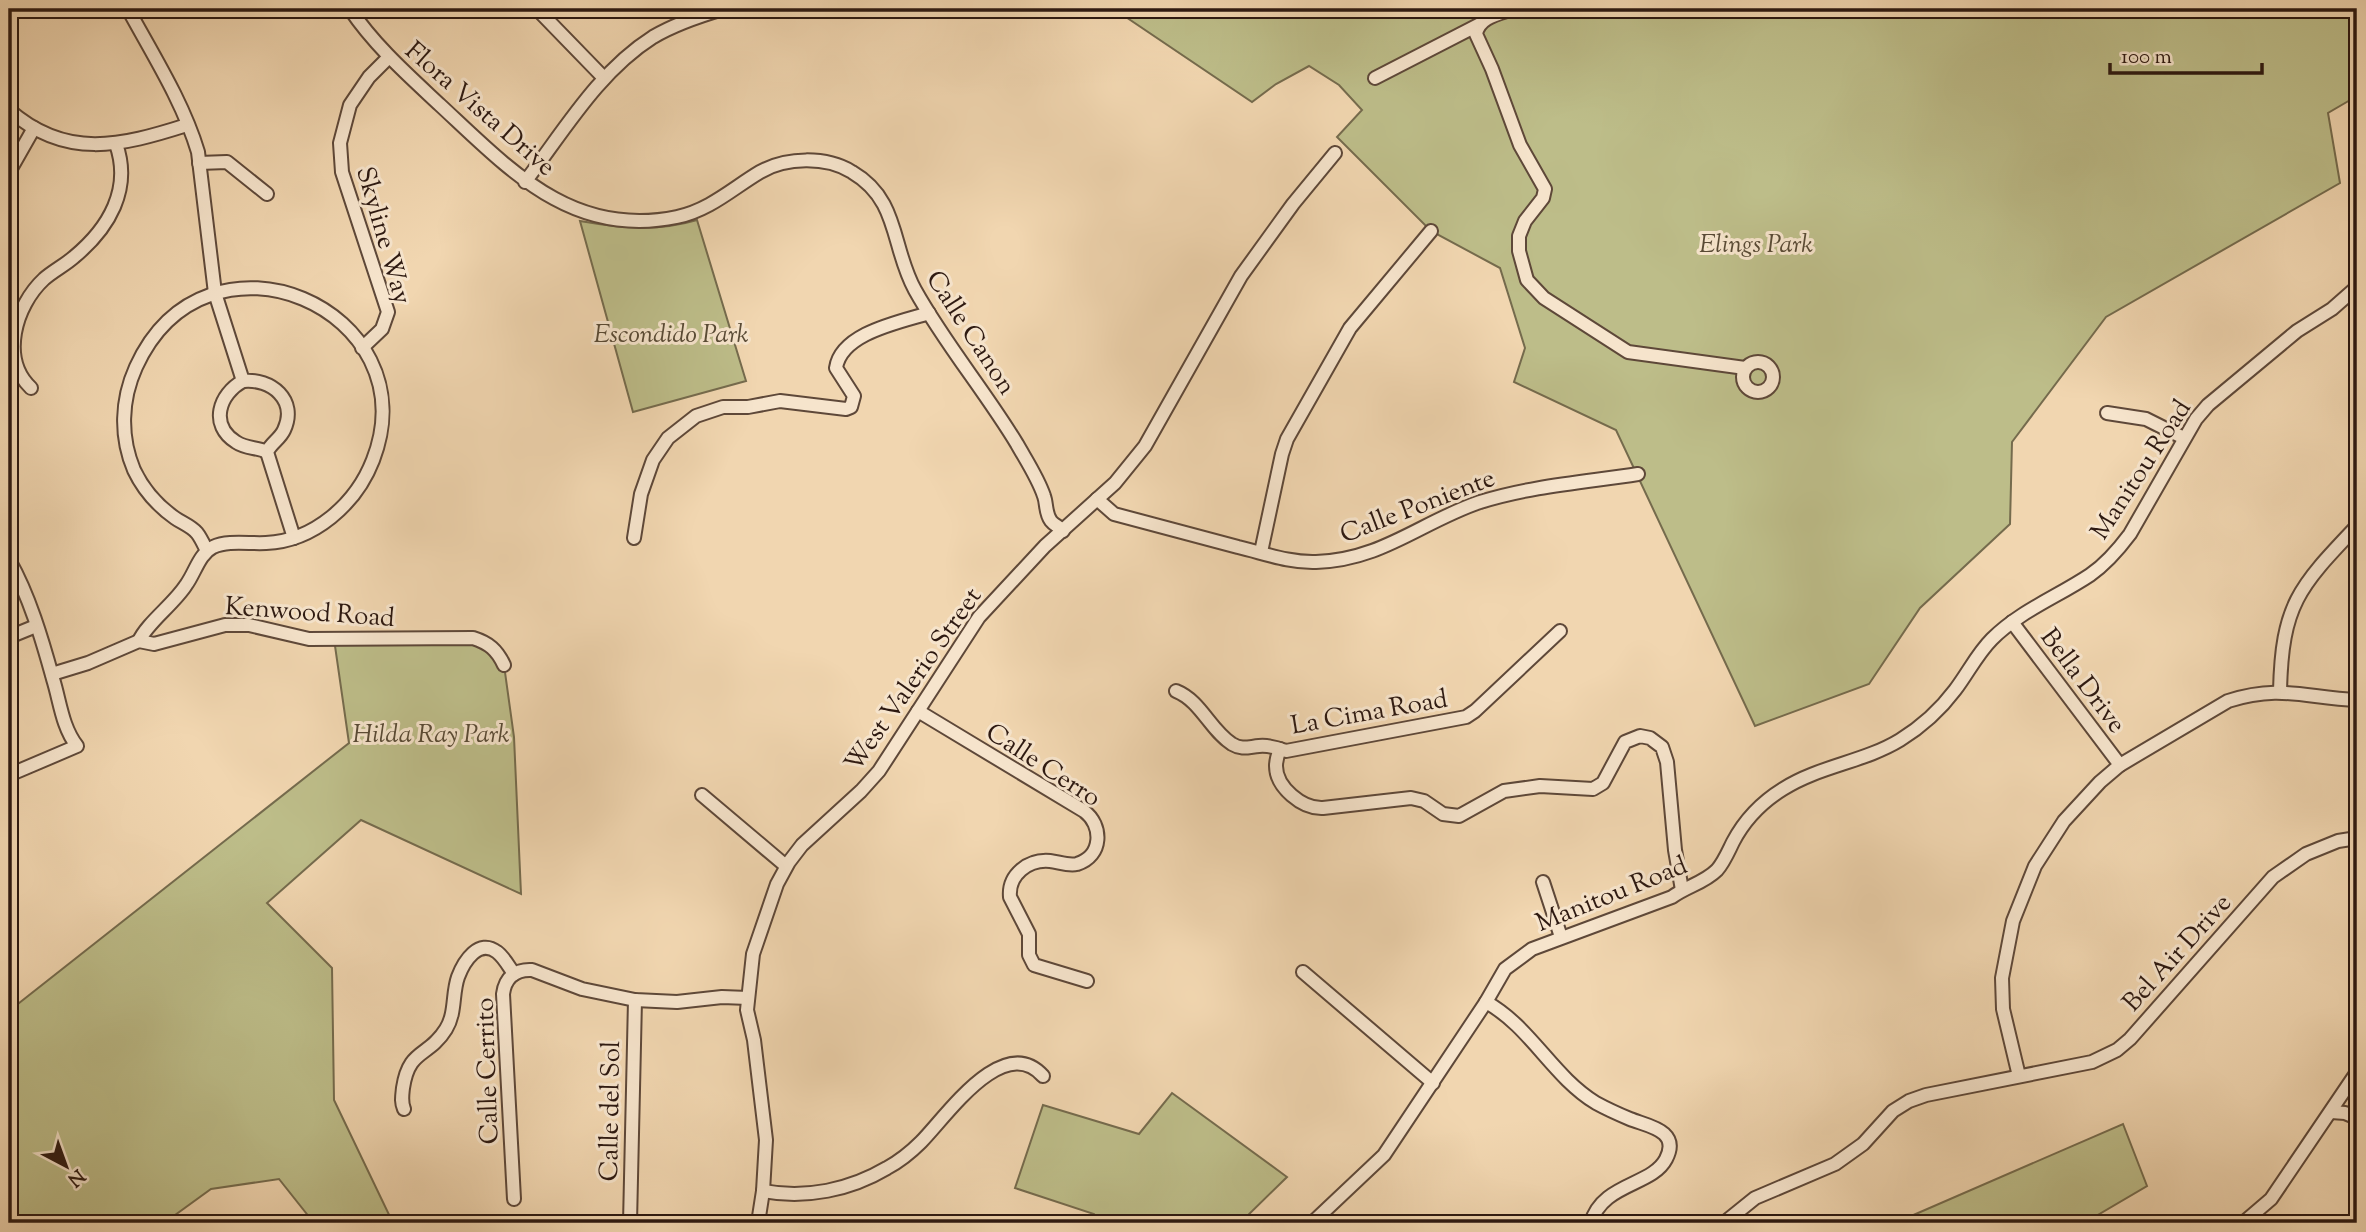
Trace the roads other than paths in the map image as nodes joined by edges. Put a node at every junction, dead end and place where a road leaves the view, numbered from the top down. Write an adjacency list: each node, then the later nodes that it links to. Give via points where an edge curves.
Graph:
1 (128, 9): 11 (street)
2 (350, 9): 7 (street, Flora Vista Drive)
3 (537, 9): 8 (street)
4 (723, 9): 8 (street, via 655,36)
5 (1513, 9): 6 (street)
6 (1480, 24): 9 (street); 25 (street, via 1476,34 1520,145 1545,189 1519,236 1527,279 1544,298 1628,352)
7 (389, 57): 17 (street, Flora Vista Drive); 24 (street, Skyline Way, via 369,76 350,105 340,143 342,172 388,312 382,329)
8 (604, 78): 17 (street)
9 (1375, 78)
10 (9, 110): 12 (street)
11 (187, 125): 13 (street); 15 (street)
12 (34, 128): 13 (street, via 73,143); 16 (street)
13 (116, 144): 27 (street, via 121,184 114,209 88,244 34,290 16,322 15,367)
14 (1335, 153): 32 (street, West Valerio Street, via 1241,276 1145,446)
15 (199, 163): 18 (street, via 227,162); 22 (street)
16 (9, 172)
17 (524, 182): 19 (street, Flora Vista Drive, via 561,203)
18 (267, 194)
19 (600, 216): 23 (street, Calle Canon, via 679,217 713,203 775,166 813,160 839,166 866,182 884,203 910,279)
20 (1431, 231): 38 (street, via 1350,328 1287,439)
21 (2357, 287): 29 (street, Manitou Road, via 2233,383 2208,405)
22 (215, 293): 24 (street, via 259,288 298,296 339,320); 26 (street); 37 (street, via 190,304 151,340 133,374 125,412 128,453 140,481 159,505 198,534)
23 (929, 313): 34 (street, Calle Canon, via 1016,442 1052,523); 36 (street, via 866,334 840,354 836,368 854,396 851,407 780,401 723,407 682,426 653,460 641,494)
24 (362, 348): 35 (street, via 380,398 374,458 346,504 325,522)
25 (1745, 368)
26 (243, 381): 30 (street, via 270,384 286,405 284,431); 30 (street, via 223,398 222,425 234,442)
27 (31, 388)
28 (2107, 413): 29 (street, via 2146,419)
29 (2184, 438): 40 (street, Manitou Road, via 2118,550 2090,576)
30 (267, 452): 35 (street)
31 (1638, 474): 38 (street, Calle Poniente, via 1481,502 1378,550 1341,560 1296,561)
32 (1097, 499): 34 (street, West Valerio Street); 38 (street, Calle Poniente, via 1114,514)
33 (2357, 526): 48 (street, via 2295,601 2284,634)
34 (1061, 529): 50 (street, West Valerio Street, via 979,617)
35 (294, 538): 37 (street, via 216,545)
36 (634, 538)
37 (207, 551): 44 (street, via 187,585)
38 (1261, 552)
39 (9, 560): 41 (street)
40 (2012, 622): 52 (street, Bella Drive); 58 (street, Manitou Road, via 1980,653 1930,718 1882,749 1801,779 1767,800 1744,825 1719,868)
41 (36, 626): 43 (street); 46 (street)
42 (1560, 631): 51 (street, La Cima Road, via 1466,717)
43 (9, 637)
44 (139, 641): 45 (street, Kenwood Road, via 154,644 225,625 249,625 309,639 466,638 490,645); 46 (street, Kenwood Road)
45 (504, 665)
46 (52, 674): 53 (street, via 67,730 77,746)
47 (1176, 691): 51 (street, La Cima Road, via 1191,700 1230,743 1242,748)
48 (2280, 691): 49 (street); 52 (street, via 2228,701)
49 (2357, 700)
50 (918, 711): 56 (street, West Valerio Street, via 879,771); 62 (street, Calle Cerro, via 1093,819 1098,836 1088,858 1072,864 1047,861 1029,865 1014,876 1010,891 1029,934 1034,965)
51 (1280, 749): 58 (street, La Cima Road, via 1279,778 1289,792 1311,807 1411,798 1453,817 1465,815 1504,791 1549,785 1593,789 1603,783 1625,742 1650,737 1662,747 1667,762)
52 (2120, 765): 68 (street, via 2064,821 2035,866 2013,921 2002,996)
53 (9, 775)
54 (702, 795): 56 (street)
55 (2357, 838): 68 (street, Bel Air Drive, via 2319,847 2273,877 2117,1050 2092,1062)
56 (786, 866): 63 (street, West Valerio Street, via 760,929)
57 (1543, 882): 59 (street)
58 (1682, 890): 59 (street, Manitou Road)
59 (1561, 937): 65 (street, Manitou Road, via 1532,949 1505,969)
60 (1303, 971): 69 (street)
61 (514, 974): 64 (street, Calle Cerrito, via 532,970 582,989); 70 (street, via 492,949 482,948 469,957 458,977 447,1028 407,1068 401,1102); 74 (street, Calle Cerrito, via 503,994)
62 (1087, 981)
63 (748, 998): 64 (street, Calle Cerrito); 73 (street, West Valerio Street, via 766,1140)
64 (635, 1000): 75 (street, Calle del Sol)
65 (1486, 1002): 69 (street, Manitou Road); 78 (street, via 1513,1020 1572,1086 1613,1112 1657,1127 1665,1136 1668,1154 1662,1165 1609,1196)
66 (2357, 1072): 71 (street)
67 (1043, 1076): 73 (street, via 1021,1065 997,1069 964,1094 904,1157 862,1181 803,1194)
68 (2019, 1076): 79 (street, Bel Air Drive, via 1909,1101 1848,1156 1755,1198)
69 (1433, 1083): 77 (street, Manitou Road, via 1384,1155)
70 (404, 1109)
71 (2331, 1112): 72 (street); 80 (street, via 2272,1199)
72 (2357, 1118)
73 (764, 1191): 76 (street, West Valerio Street)
74 (514, 1199)
75 (630, 1223)
76 (758, 1223)
77 (1312, 1223)
78 (1591, 1223)
79 (1724, 1223)
80 (2243, 1223)

